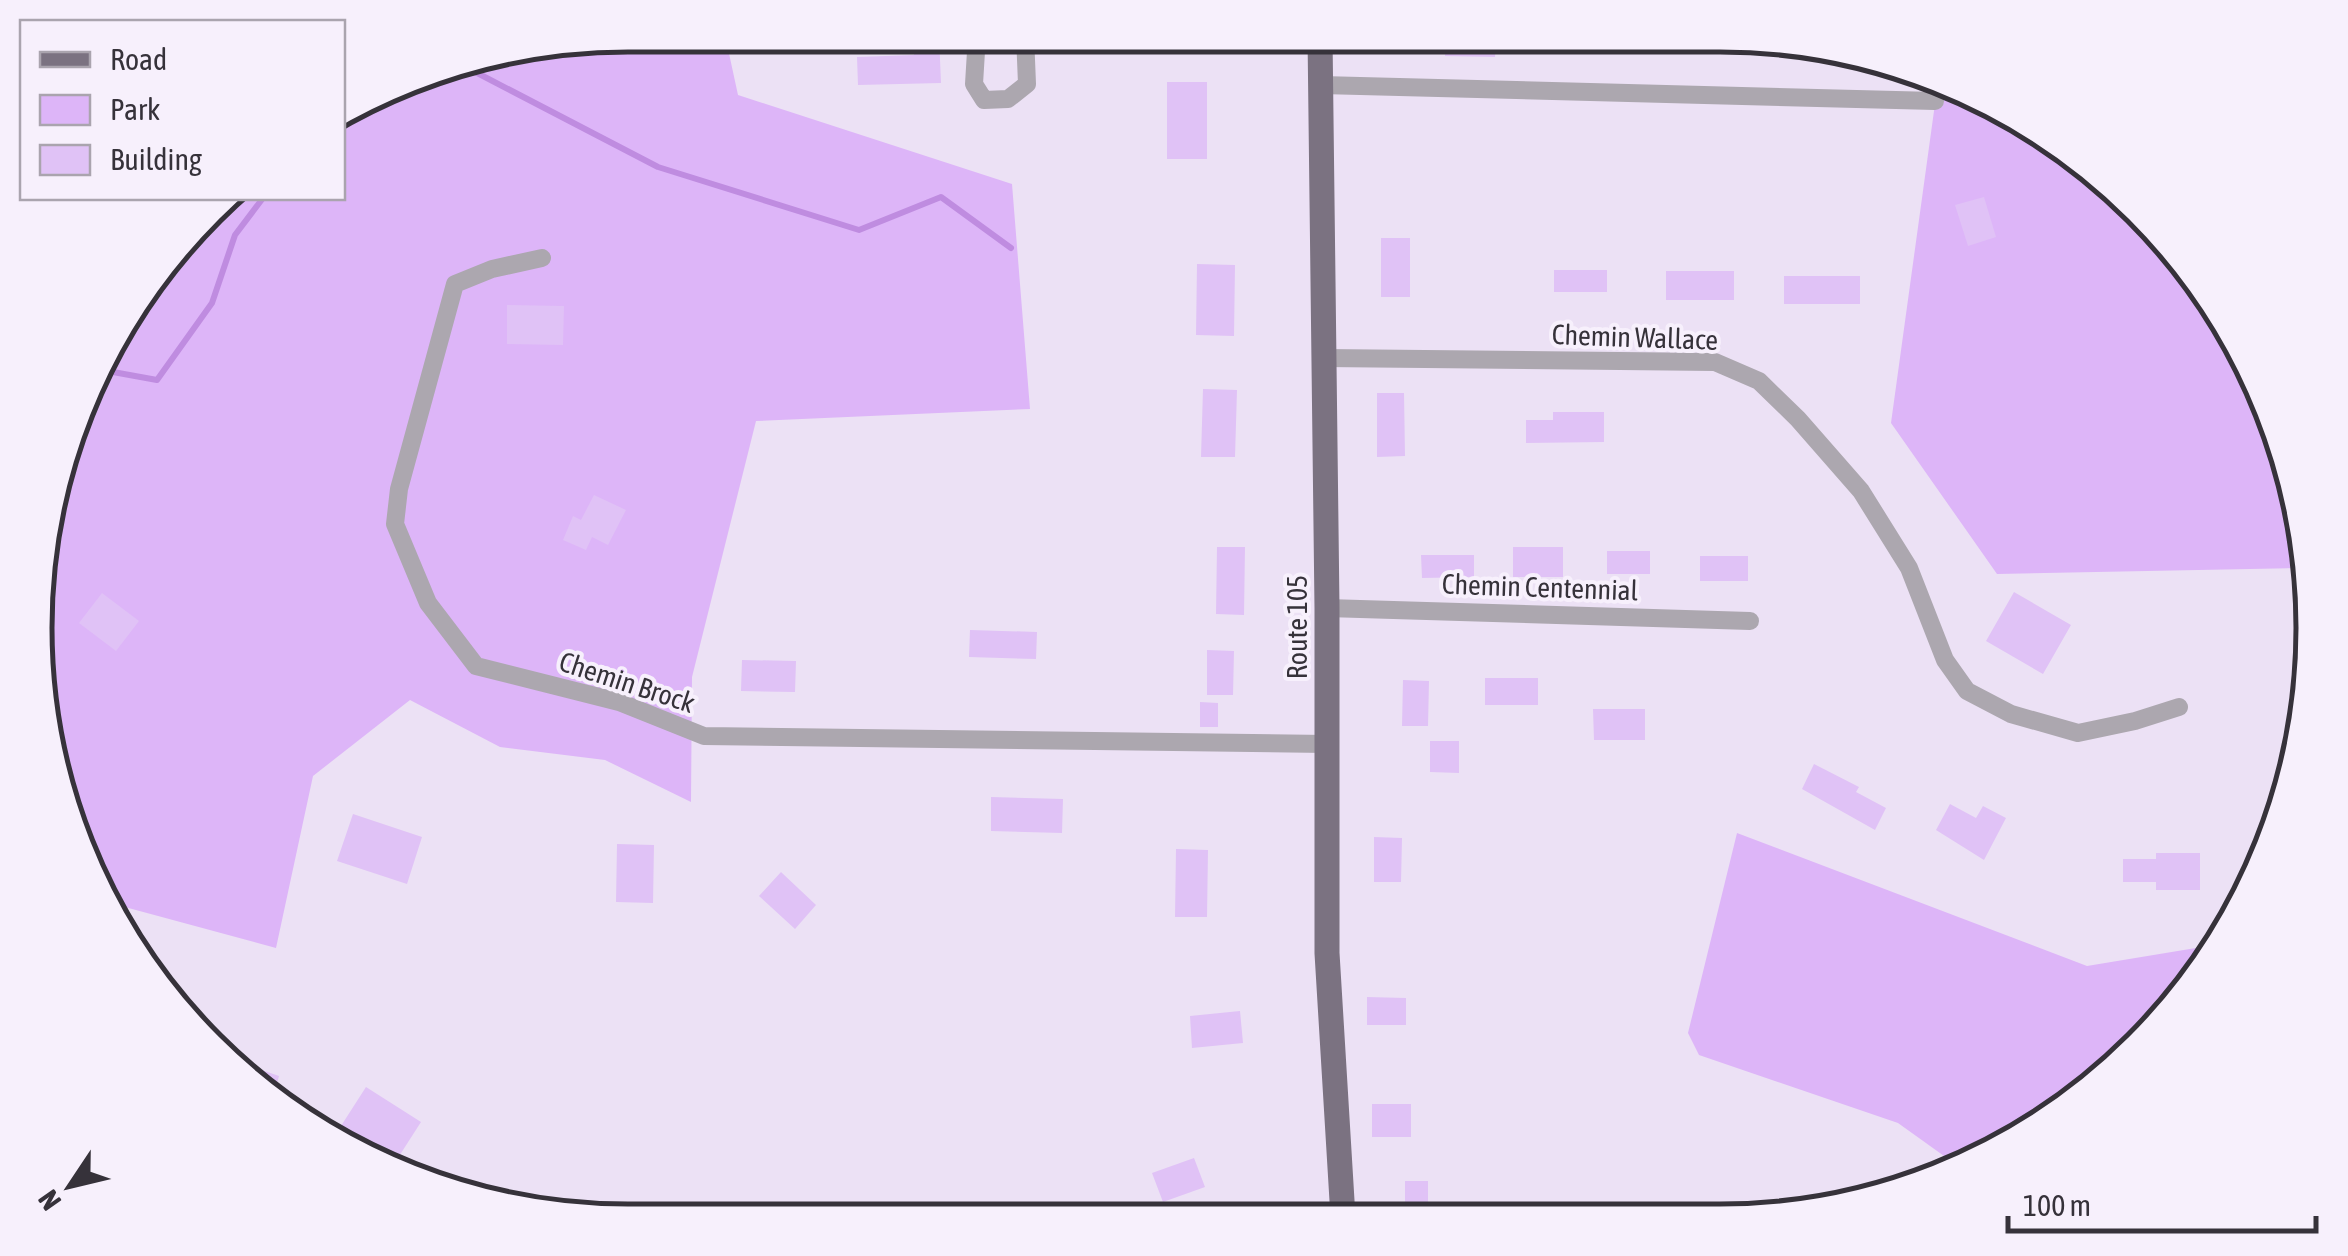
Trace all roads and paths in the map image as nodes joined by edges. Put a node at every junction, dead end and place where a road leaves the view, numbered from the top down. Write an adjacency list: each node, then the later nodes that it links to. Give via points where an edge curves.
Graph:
1 (976, 52): 2 (street, via 974,84 984,100 1008,100 1027,84)
2 (1026, 52)
3 (1320, 52): 4 (main road, Route 105)
4 (1321, 85): 5 (street); 7 (main road, Route 105)
5 (1935, 101)
6 (542, 258): 11 (street, Chemin Brock, via 455,284 399,489 395,524 428,603 476,666 619,702 704,736)
7 (1324, 358): 8 (main road, Route 105); 10 (street, Chemin Wallace, via 1715,362 1759,381 1861,491 1909,568 1945,660 1967,691 2011,714 2078,733)
8 (1327, 608): 9 (street, Chemin Centennial); 11 (main road, Route 105)
9 (1750, 622)
10 (2178, 707)
11 (1327, 744): 12 (main road, Route 105, via 1328,952)
12 (1342, 1204)

